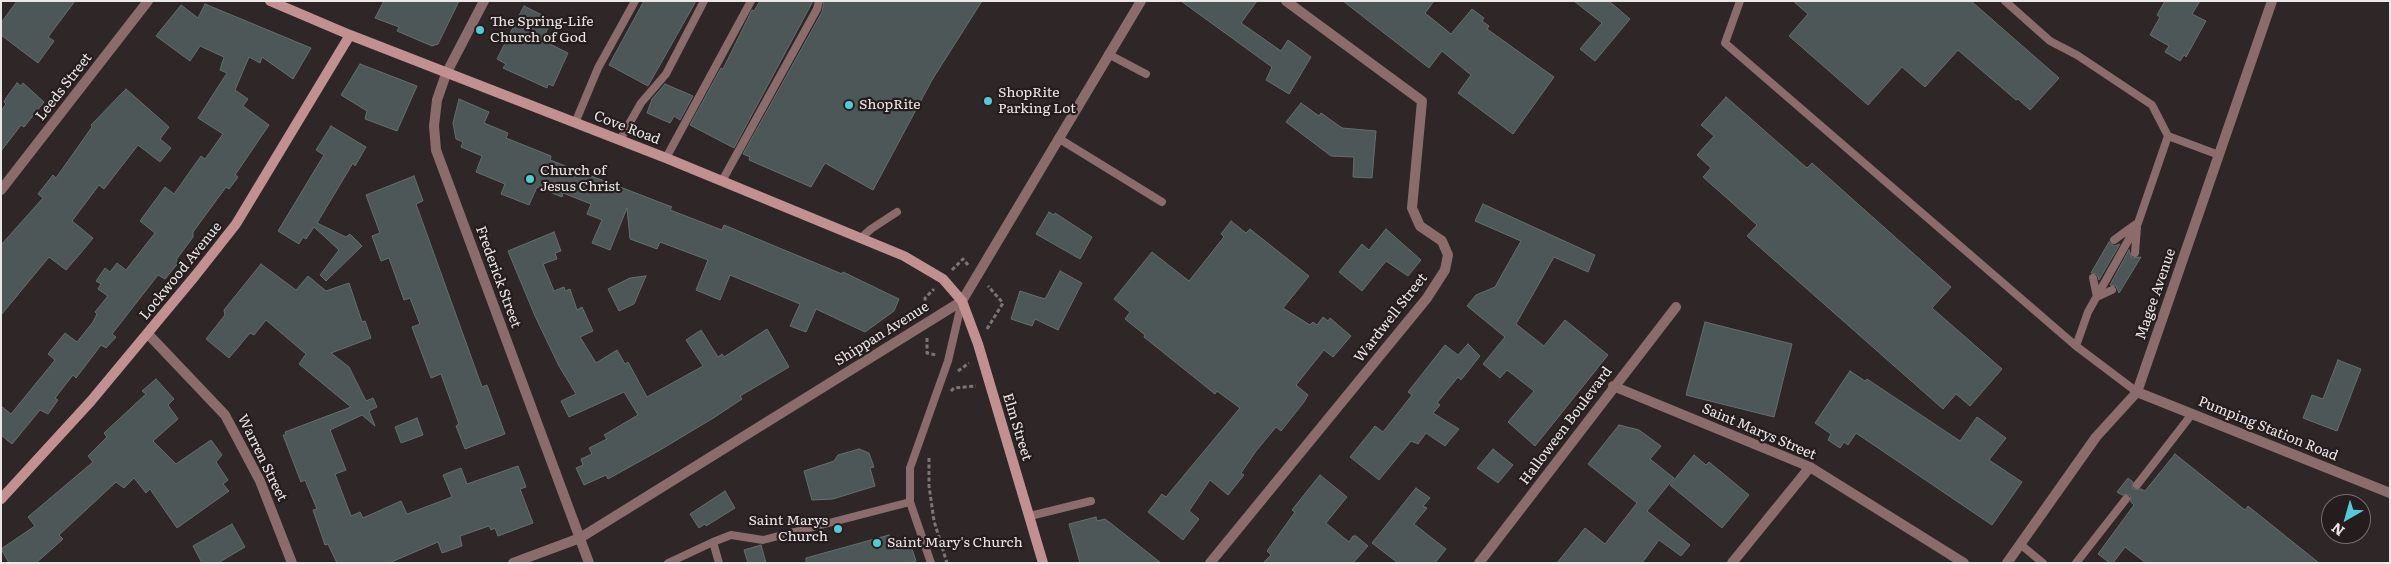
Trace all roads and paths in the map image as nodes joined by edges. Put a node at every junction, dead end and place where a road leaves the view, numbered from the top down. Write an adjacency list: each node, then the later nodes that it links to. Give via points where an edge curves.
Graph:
1 (148, 1): 24 (street, Leeds Street)
2 (270, 1): 13 (main road, Cove Road)
3 (484, 1): 15 (street, Frederick Street)
4 (634, 1): 17 (lane, via 598,68)
5 (704, 1): 20 (lane, via 666,74 642,102)
6 (751, 1): 22 (lane)
7 (819, 1): 23 (lane)
8 (1141, 1): 14 (street, Shippan Avenue)
9 (1286, 1): 66 (street, Wardwell Street, via 1422,101 1412,208 1420,226 1442,241 1448,255 1446,270 1427,298)
10 (1740, 1): 37 (lane, via 1725,43)
11 (2005, 1): 18 (lane, via 2050,40 2152,105)
12 (2272, 1): 21 (street, Magee Avenue)
13 (350, 35): 15 (main road, Cove Road); 36 (main road, Lockwood Avenue, via 236,224)
14 (1108, 54): 16 (lane); 19 (street, Shippan Avenue)
15 (446, 74): 17 (main road, Cove Road); 54 (street, Frederick Street, via 437,100 436,150)
16 (1146, 74)
17 (575, 123): 20 (main road, Cove Road)
18 (2168, 136): 21 (lane); 27 (lane)
19 (1058, 138): 25 (lane); 34 (street, Shippan Avenue)
20 (620, 140): 22 (main road, Cove Road)
21 (2219, 155): 42 (street, Magee Avenue)
22 (666, 158): 23 (main road, Cove Road)
23 (722, 181): 28 (main road, Cove Road)
24 (1, 190)
25 (1162, 202)
26 (897, 212): 28 (lane)
27 (2138, 222): 29 (lane); 30 (lane); 33 (lane)
28 (861, 238): 34 (main road, Cove Road, via 904,256 943,279)
29 (2114, 240)
30 (2135, 253)
31 (2093, 278): 33 (lane)
32 (2112, 290): 33 (lane)
33 (2096, 297): 37 (lane)
34 (962, 301): 52 (lane, via 948,361 910,468); 53 (main road, Elm Street); 54 (street, Shippan Avenue)
35 (1676, 307): 41 (street, Halloween Boulevard)
36 (148, 334): 49 (main road, Lockwood Avenue); 58 (street, Warren Street, via 226,415 260,481)
37 (2076, 346): 42 (lane)
38 (927, 353): 39 (path)
39 (934, 354)
40 (976, 386): 43 (path, via 954,388)
41 (1613, 386): 46 (street, Saint Marys Street); 67 (street, Halloween Boulevard)
42 (2137, 392): 44 (street, Pumping Station Road); 56 (street, Magee Avenue, via 2096,437)
43 (949, 394)
44 (2192, 414): 47 (lane); 48 (street, Pumping Station Road)
45 (929, 457): 64 (path, via 933,512)
46 (1810, 467): 68 (street); 69 (street, Saint Marys Street)
47 (2137, 485)
48 (2390, 493)
49 (1, 499)
50 (2126, 499): 57 (lane)
51 (1091, 501): 53 (lane)
52 (910, 502): 55 (lane, via 763,540 731,535); 63 (lane)
53 (1030, 516): 65 (main road, Elm Street)
54 (580, 538): 59 (street, Shippan Avenue); 60 (street, Frederick Street)
55 (713, 542): 61 (lane); 62 (lane)
56 (2020, 544): 70 (street, Magee Avenue); 71 (lane)
57 (2080, 561)
58 (292, 563)
59 (513, 563)
60 (589, 563)
61 (668, 563)
62 (720, 563)
63 (931, 563)
64 (947, 563)
65 (1043, 563)
66 (1210, 563)
67 (1479, 563)
68 (1732, 563)
69 (1964, 563)
70 (2007, 563)
71 (2043, 563)

